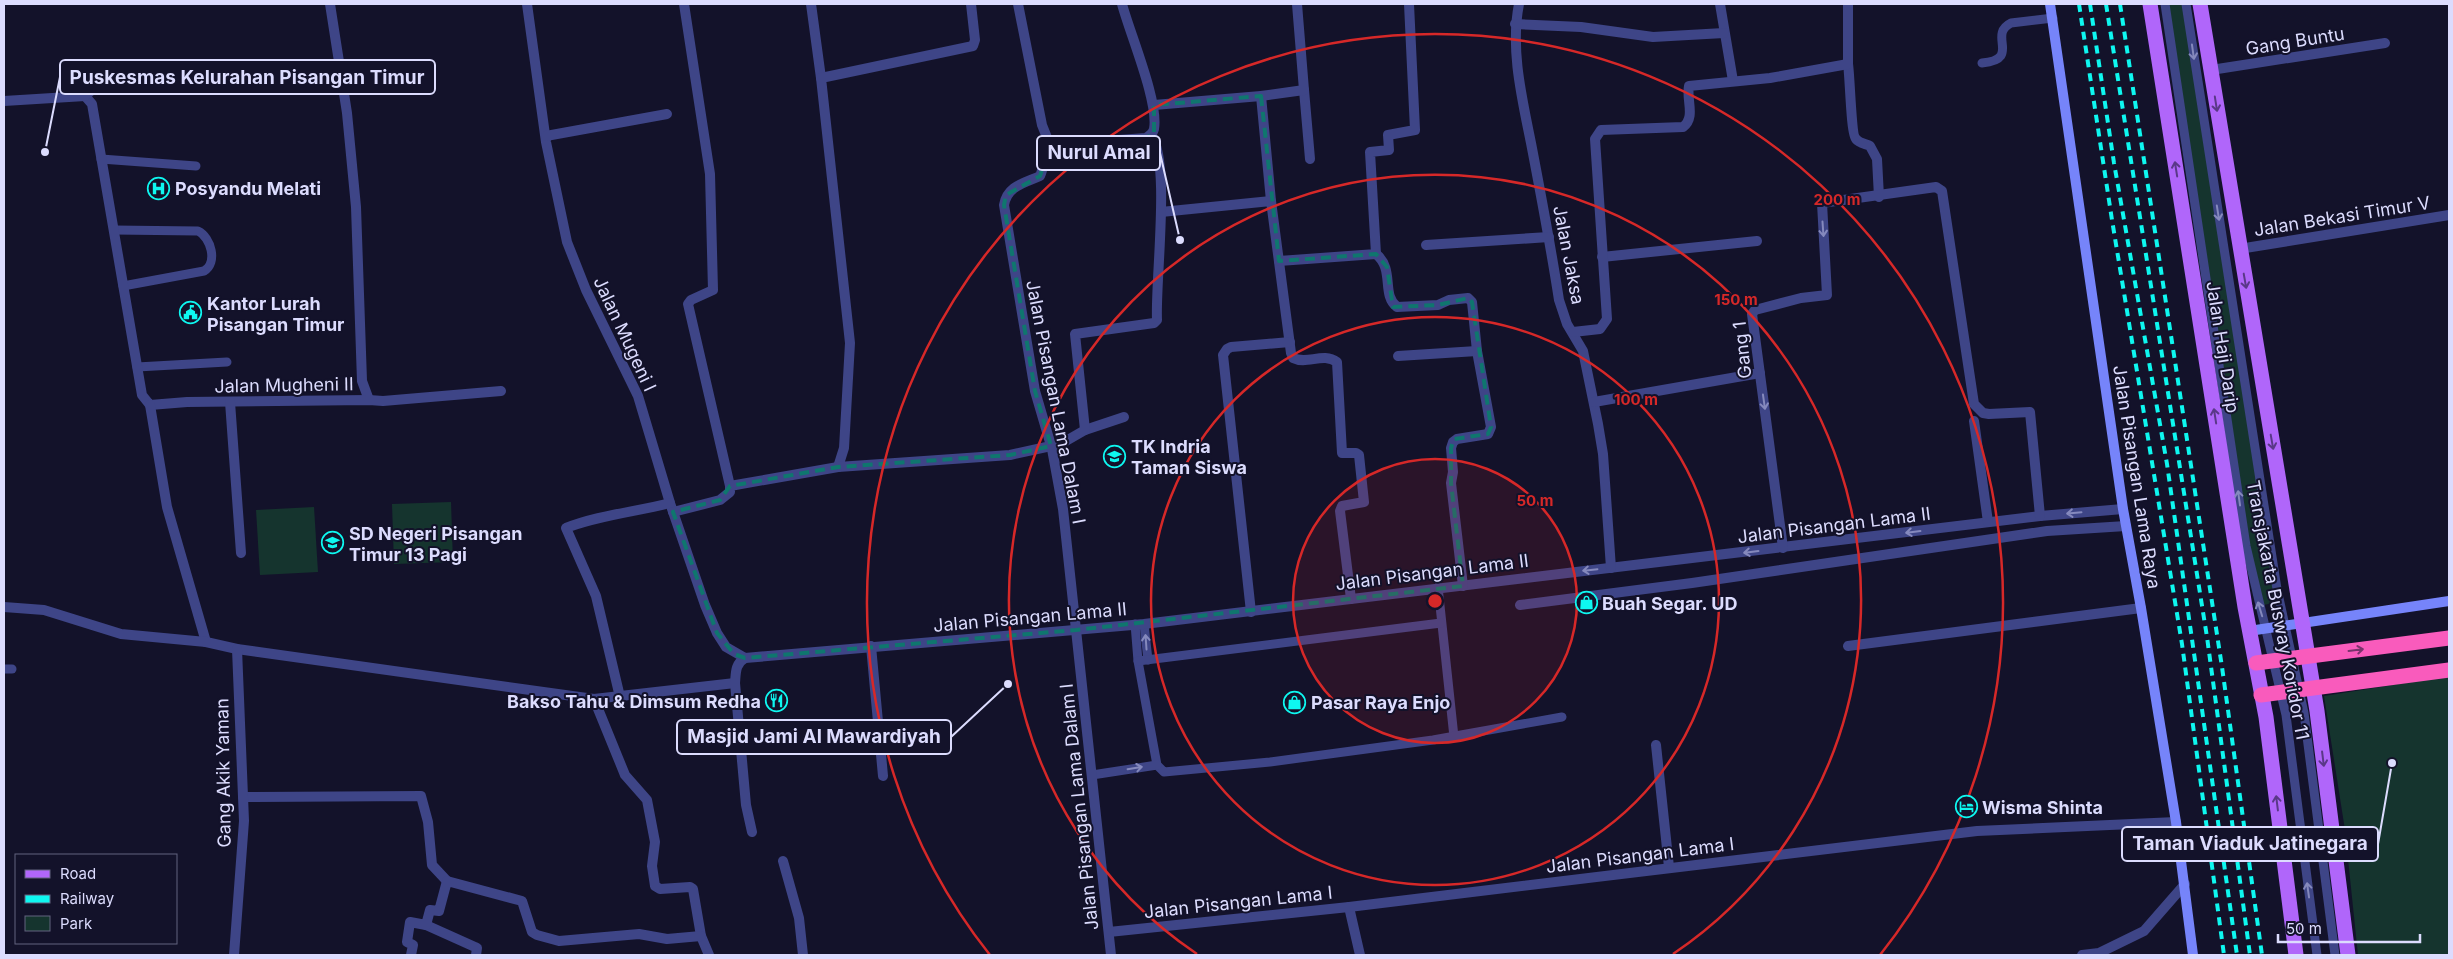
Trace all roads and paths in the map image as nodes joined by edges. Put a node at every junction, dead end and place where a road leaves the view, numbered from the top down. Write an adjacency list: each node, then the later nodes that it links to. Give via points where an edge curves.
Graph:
1 (330, 4): 24 (street, Jalan Mugheni II)
2 (530, 4): 35 (street, Jalan Mugeni I)
3 (684, 4): 70 (street, via 710,174 713,290 688,304)
4 (811, 4): 26 (street)
5 (971, 4): 26 (street, via 973,46)
6 (1018, 4): 36 (street, via 1042,125)
7 (1122, 4): 32 (street)
8 (1297, 4): 28 (street)
9 (1409, 4): 49 (street, via 1415,130 1388,135 1389,150 1370,152)
10 (1518, 4): 19 (street, Jalan Jaksa)
11 (1720, 4): 20 (street)
12 (1848, 4): 23 (street)
13 (2050, 4): 18 (street, Jalan Pisangan Lama Raya)
14 (2150, 4): 93 (main road, Jalan Haji Darip, one-way to 14)
15 (2165, 4): 92 (lane, Transjakarta Busway Koridor 11, one-way to 15, via 2246,546)
16 (2186, 4): 90 (lane, Transjakarta Busway Koridor 11, one-way to 90)
17 (2200, 4): 25 (main road, Jalan Haji Darip)
18 (2053, 18): 22 (lane, via 2004,26 2003,54 1996,61); 72 (street, Jalan Pisangan Lama Raya)
19 (1515, 24): 20 (street, via 1581,27 1653,37); 45 (street, Jalan Jaksa, via 1519,72)
20 (1724, 33): 27 (street)
21 (2385, 43): 25 (street, Gang Buntu)
22 (1982, 63)
23 (1848, 64): 27 (street); 40 (street, via 1852,134 1856,140 1870,146 1877,159)
24 (340, 70): 29 (street, via 285,76 259,73 100,83); 61 (street, Jalan Mugheni II, via 356,207 362,381)
25 (2211, 70): 48 (main road, Jalan Haji Darip, one-way to 48)
26 (822, 78): 69 (street, via 850,343 844,448)
27 (1733, 82): 50 (street, via 1689,86 1690,116 1683,127 1601,130 1597,134)
28 (1304, 90): 30 (street); 38 (street)
29 (85, 96): 31 (street); 37 (street, via 92,104)
30 (1261, 96): 32 (street); 41 (street)
31 (4, 101)
32 (1154, 105): 34 (street)
33 (667, 114): 35 (street)
34 (1151, 135): 36 (street); 42 (street, via 1160,155)
35 (546, 136): 71 (street, Jalan Mugeni I, via 567,242 586,290 638,396)
36 (1050, 145): 68 (street, Jalan Pisangan Lama Dalam I, via 1045,152 1040,176 1016,186 1006,195 1004,205 1035,391)
37 (102, 159): 39 (lane); 44 (street)
38 (1310, 159)
39 (196, 166)
40 (1879, 197): 59 (street, Gang 1, one-way to 59, via 1822,203 1827,295 1800,298 1755,310 1752,314); 73 (street, via 1936,187 1942,191 1974,404 1989,414 2030,412)
41 (1271, 201): 42 (street); 51 (street)
42 (1161, 212): 67 (street, via 1157,320 1075,334)
43 (2449, 215): 48 (street, Jalan Bekasi Timur V)
44 (114, 230): 52 (street); 52 (lane, via 198,231 207,237 211,251 210,264 204,271)
45 (1549, 237): 47 (street); 53 (street, Jalan Jaksa, via 1559,300)
46 (1757, 241): 50 (street)
47 (1426, 244)
48 (2240, 249): 89 (main road, Jalan Haji Darip, one-way to 89)
49 (1376, 254): 51 (street); 55 (street, via 1387,267 1392,303 1398,307 1438,305 1468,298 1474,310)
50 (1602, 257): 53 (street, via 1607,319 1600,329)
51 (1279, 261): 54 (street)
52 (123, 286): 58 (street)
53 (1573, 332): 63 (street, Jalan Jaksa, via 1583,351)
54 (1290, 342): 81 (street, via 1295,359 1327,357 1337,362 1342,453 1359,455 1364,500 1340,508); 86 (street, via 1231,347 1223,355)
55 (1477, 351): 56 (street); 79 (street, via 1490,432 1457,439 1451,448 1454,472 1451,483)
56 (1398, 356)
57 (227, 362): 58 (lane)
58 (137, 367): 64 (street, via 142,395)
59 (1760, 373): 63 (street); 76 (street, Gang 1, one-way to 76)
60 (501, 391): 61 (street)
61 (369, 400): 62 (street, Jalan Mugheni II)
62 (230, 402): 64 (street, Jalan Mugheni II); 77 (street)
63 (1594, 402): 78 (street, Jalan Jaksa, via 1603,454)
64 (150, 405): 95 (street, via 167,507)
65 (1124, 417): 67 (street)
66 (1974, 421): 74 (street)
67 (1085, 430): 68 (street)
68 (1051, 448): 69 (street, via 1010,455); 91 (street, Jalan Pisangan Lama Dalam I, via 1063,509)
69 (838, 468): 70 (street)
70 (730, 486): 71 (street, via 730,492 720,500)
71 (672, 507): 100 (street, Jalan Mugeni I, via 717,634 726,647); 109 (street, via 590,519 566,528 596,596)
72 (2123, 509): 73 (street, Jalan Pisangan Lama II, one-way to 73); 75 (street, Jalan Pisangan Lama Raya)
73 (2040, 516): 74 (street, Jalan Pisangan Lama II)
74 (1988, 522): 76 (street, Jalan Pisangan Lama II, one-way to 76)
75 (2126, 526): 83 (street, via 2047,531); 85 (street, Jalan Pisangan Lama Raya)
76 (1783, 548): 78 (street, Jalan Pisangan Lama II, one-way to 78)
77 (241, 553)
78 (1611, 568): 79 (street, Jalan Pisangan Lama II, one-way to 79)
79 (1463, 586): 80 (street, Jalan Pisangan Lama II)
80 (1438, 587): 81 (street, Jalan Pisangan Lama II); 87 (lane)
81 (1351, 599): 86 (street, Jalan Pisangan Lama II)
82 (2449, 602): 89 (street)
83 (1520, 604)
84 (4, 607): 95 (street, via 44,610 121,634)
85 (2141, 608): 97 (street); 118 (street, Jalan Pisangan Lama Raya)
86 (1251, 612): 88 (street, Jalan Pisangan Lama II)
87 (1440, 622): 101 (lane); 112 (lane)
88 (1140, 624): 91 (street, Jalan Pisangan Lama II); 101 (lane, one-way to 88)
89 (2302, 624): 90 (street); 99 (main road, Jalan Haji Darip)
90 (2285, 627): 92 (street); 99 (lane, Transjakarta Busway Koridor 11)
91 (1076, 630): 96 (street, Jalan Pisangan Lama II); 115 (street, Jalan Pisangan Lama Dalam I)
92 (2266, 630): 93 (street); 102 (lane, Transjakarta Busway Koridor 11)
93 (2249, 631): 103 (main road, Jalan Haji Darip)
94 (2449, 638): 99 (highway, one-way to 94)
95 (206, 642): 98 (street)
96 (872, 646): 100 (street, Jalan Pisangan Lama II); 116 (street)
97 (1848, 646)
98 (237, 649): 110 (street); 117 (street, Gang Akik Yaman)
99 (2300, 657): 102 (highway); 106 (main road, Jalan Haji Darip)
100 (745, 658): 105 (street, via 736,668)
101 (1143, 660): 114 (lane)
102 (2272, 661): 103 (highway); 107 (lane, Transjakarta Busway Koridor 11)
103 (2256, 663): 108 (main road, Jalan Haji Darip)
104 (2449, 670): 106 (highway)
105 (735, 683): 109 (street); 119 (street, via 746,805)
106 (2306, 689): 107 (highway); 139 (lane, Transjakarta Busway Koridor 11, via 2311,766); 140 (main road, Jalan Haji Darip, one-way to 140, via 2317,711)
107 (2280, 693): 108 (highway); 138 (lane, Transjakarta Busway Koridor 11, one-way to 107, via 2286,715)
108 (2262, 695): 137 (main road, Jalan Haji Darip, one-way to 108)
109 (620, 697): 110 (street)
110 (594, 700): 127 (street, via 625,775 647,800 655,842 652,866 655,886 660,889 693,889)
111 (1562, 716): 112 (lane)
112 (1454, 737): 114 (lane, via 1170,772)
113 (1656, 745): 121 (street)
114 (1156, 765): 115 (lane, one-way to 114)
115 (1092, 775): 126 (street, Jalan Pisangan Lama Dalam I)
116 (882, 776)
117 (243, 797): 122 (street, via 421,796 428,822 432,865); 128 (street, Gang Akik Yaman)
118 (2176, 822): 121 (street, Jalan Pisangan Lama I, via 1977,831); 123 (street, Jalan Pisangan Lama Raya)
119 (752, 832)
120 (783, 861): 132 (street, via 799,918)
121 (1669, 867): 124 (street, Jalan Pisangan Lama I)
122 (447, 881): 125 (street, via 439,911 430,910); 127 (street, via 522,901 532,932 559,941 639,934 667,939)
123 (2185, 884): 135 (street, via 2144,931 2099,953); 136 (street, Jalan Pisangan Lama Raya)
124 (1349, 907): 126 (street, Jalan Pisangan Lama I); 134 (street)
125 (426, 925): 129 (street, via 410,922 407,943 413,945); 130 (street, via 477,948)
126 (1109, 932): 133 (street, Jalan Pisangan Lama Dalam I)
127 (701, 936): 131 (street)
128 (234, 955)
129 (411, 955)
130 (476, 955)
131 (709, 955)
132 (803, 955)
133 (1110, 955)
134 (1360, 955)
135 (2082, 955)
136 (2193, 955)
137 (2296, 955)
138 (2317, 955)
139 (2335, 955)
140 (2348, 955)

